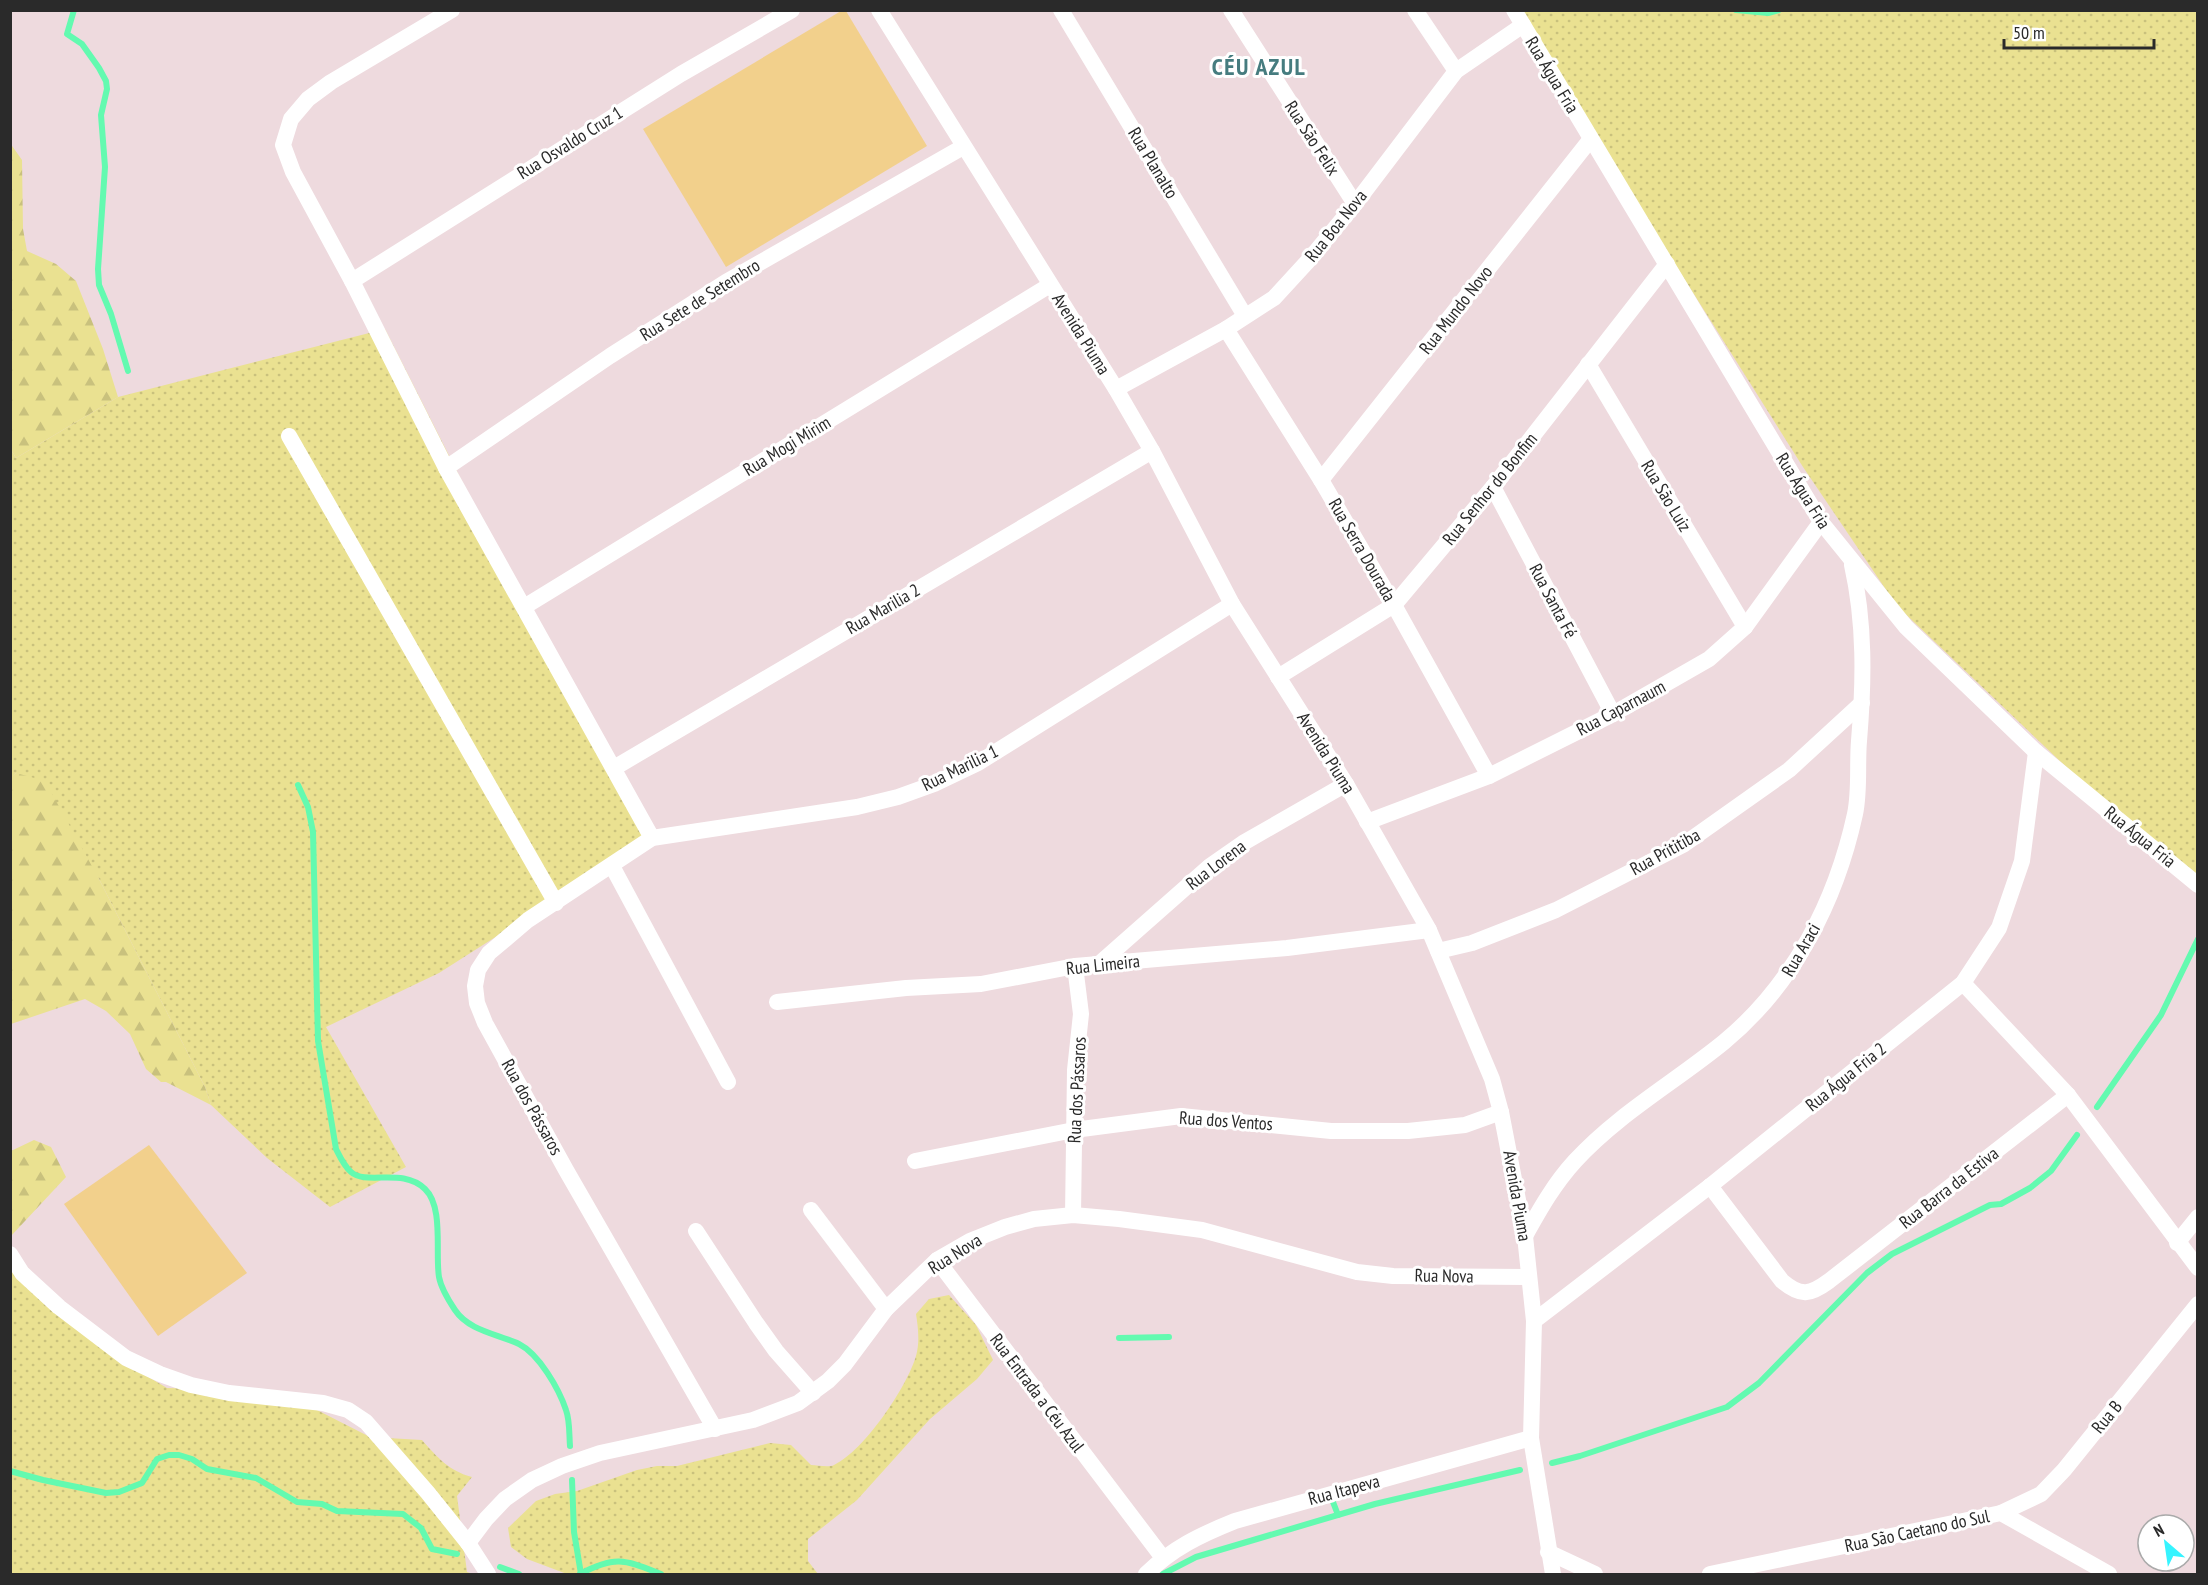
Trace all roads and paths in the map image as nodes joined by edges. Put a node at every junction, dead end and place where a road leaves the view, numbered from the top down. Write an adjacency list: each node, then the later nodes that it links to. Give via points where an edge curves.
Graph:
1 (452, 10): 13 (street, via 331,82 291,119 283,145 293,172)
2 (792, 10): 13 (street, Rua Osvaldo Cruz 1, via 681,74)
3 (879, 10): 10 (street, Avenida Piuma)
4 (1061, 10): 15 (street, Rua Planalto)
5 (1231, 10): 11 (street, Rua São Felix)
6 (1415, 10): 8 (street)
7 (1518, 18): 8 (street, Rua Boa Nova); 9 (street, Rua Água Fria)
8 (1456, 72): 11 (street, Rua Boa Nova)
9 (1590, 140): 12 (street, Rua Água Fria); 22 (street, Rua Mundo Novo)
10 (963, 147): 14 (street, Avenida Piuma); 21 (street, Rua Sete de Setembro, via 726,282)
11 (1355, 204): 15 (street, Rua Boa Nova, via 1274,298)
12 (1667, 264): 17 (street, Rua Senhor do Bonfim); 24 (street, Rua Água Fria)
13 (352, 280): 21 (street)
14 (1050, 285): 18 (street, Avenida Piuma); 28 (street, Rua Mogi Mirim)
15 (1245, 316): 16 (street, Rua Boa Nova)
16 (1226, 329): 18 (street, Rua Boa Nova); 22 (street, Rua Serra Dourada)
17 (1588, 364): 23 (street, Rua Senhor do Bonfim); 29 (street, Rua São Luiz)
18 (1116, 389): 20 (street, Avenida Piuma)
19 (289, 436): 41 (street)
20 (1152, 451): 26 (street, Avenida Piuma); 34 (street, Rua Marilia 2)
21 (446, 468): 28 (street)
22 (1321, 480): 27 (street, Rua Serra Dourada)
23 (1493, 488): 27 (street, Rua Senhor do Bonfim); 32 (street, Rua Santa Fé)
24 (1821, 522): 25 (street, Rua Água Fria); 29 (street, Rua Caparnaum)
25 (1851, 560): 31 (street, Rua Araci, via 1863,637); 33 (street, Rua Água Fria, via 1906,627)
26 (1232, 604): 30 (street, Avenida Piuma); 38 (street, Rua Marilia 1, via 978,763 934,784 857,807)
27 (1394, 605): 30 (street, Rua Senhor do Bonfim); 35 (street, Rua Serra Dourada)
28 (524, 607): 34 (street)
29 (1745, 627): 32 (street, Rua Caparnaum, via 1709,659)
30 (1278, 677): 36 (street, Avenida Piuma)
31 (1862, 703): 43 (street, Rua Prititiba, via 1789,770 1683,845 1556,910 1472,943); 58 (street, Rua Araci, via 1855,812 1837,877 1813,933 1786,977 1757,1012 1724,1042 1616,1124 1575,1161 1546,1197)
32 (1613, 714): 35 (street, Rua Caparnaum)
33 (2036, 752): 40 (street, Rua Água Fria); 46 (street, Rua Água Fria 2, via 2022,861 1999,928)
34 (614, 768): 38 (street)
35 (1489, 776): 37 (street, Rua Caparnaum)
36 (1346, 784): 37 (street, Avenida Piuma); 44 (street, Rua Lorena, via 1210,866)
37 (1367, 822): 42 (street, Avenida Piuma)
38 (652, 838): 39 (street, Rua dos Pássaros)
39 (612, 866): 41 (street, Rua dos Pássaros); 48 (street)
40 (2198, 885)
41 (556, 903): 68 (street, Rua dos Pássaros, via 508,935 489,953 478,970 477,1003 566,1170)
42 (1430, 930): 43 (street, Avenida Piuma); 44 (street, Rua Limeira, via 1287,948)
43 (1438, 951): 50 (street, Avenida Piuma, via 1492,1079)
44 (1099, 964): 45 (street, Rua Limeira)
45 (1075, 966): 47 (street, Rua Limeira, via 981,984); 51 (street, Rua dos Pássaros, via 1081,1014)
46 (1964, 983): 49 (street); 53 (street, Rua Água Fria 2)
47 (777, 1002)
48 (728, 1082)
49 (2068, 1095): 53 (street, Rua Barra da Estiva, via 1829,1281 1808,1293 1792,1289 1782,1281); 59 (street)
50 (1501, 1112): 51 (street, Rua dos Ventos, via 1465,1125 1408,1131 1331,1131 1180,1116); 58 (street, Avenida Piuma)
51 (1074, 1130): 52 (street, Rua dos Ventos); 55 (street, Rua dos Pássaros)
52 (915, 1161)
53 (1710, 1186): 66 (street, Rua Água Fria 2)
54 (811, 1210): 65 (street)
55 (1073, 1215): 61 (street, Rua Nova, via 1005,1227); 63 (street, Rua Nova, via 1202,1230 1357,1272)
56 (2198, 1217): 59 (street)
57 (696, 1231): 67 (street, via 756,1323)
58 (1525, 1236): 63 (street, Avenida Piuma)
59 (2177, 1243): 62 (street)
60 (10, 1254): 71 (street, via 22,1273 59,1307 126,1358 190,1385 323,1403 348,1410 366,1422)
61 (937, 1260): 65 (street, Rua Nova); 73 (street, Rua Entrada a Céu Azul)
62 (2198, 1268)
63 (1528, 1277): 66 (street, Avenida Piuma)
64 (2198, 1304): 70 (street, Rua B, via 2064,1470 2041,1494)
65 (886, 1309): 67 (street, Rua Nova, via 845,1364)
66 (1534, 1321): 69 (street, Avenida Piuma)
67 (813, 1393): 68 (street, Rua Nova, via 753,1420)
68 (715, 1429): 71 (street, Rua Nova, via 600,1453 532,1480 505,1499)
69 (1531, 1438): 72 (street, Avenida Piuma); 73 (street, Rua Itapeva, via 1234,1521 1196,1537)
70 (2001, 1513): 78 (street, Rua São Caetano do Sul); 79 (street, Rua São Caetano do Sul)
71 (468, 1543): 74 (street)
72 (1548, 1552): 76 (street, Avenida Piuma); 77 (street)
73 (1163, 1558): 75 (street, Rua Itapeva)
74 (488, 1575)
75 (1146, 1575)
76 (1553, 1575)
77 (1595, 1575)
78 (1710, 1575)
79 (2109, 1575)

